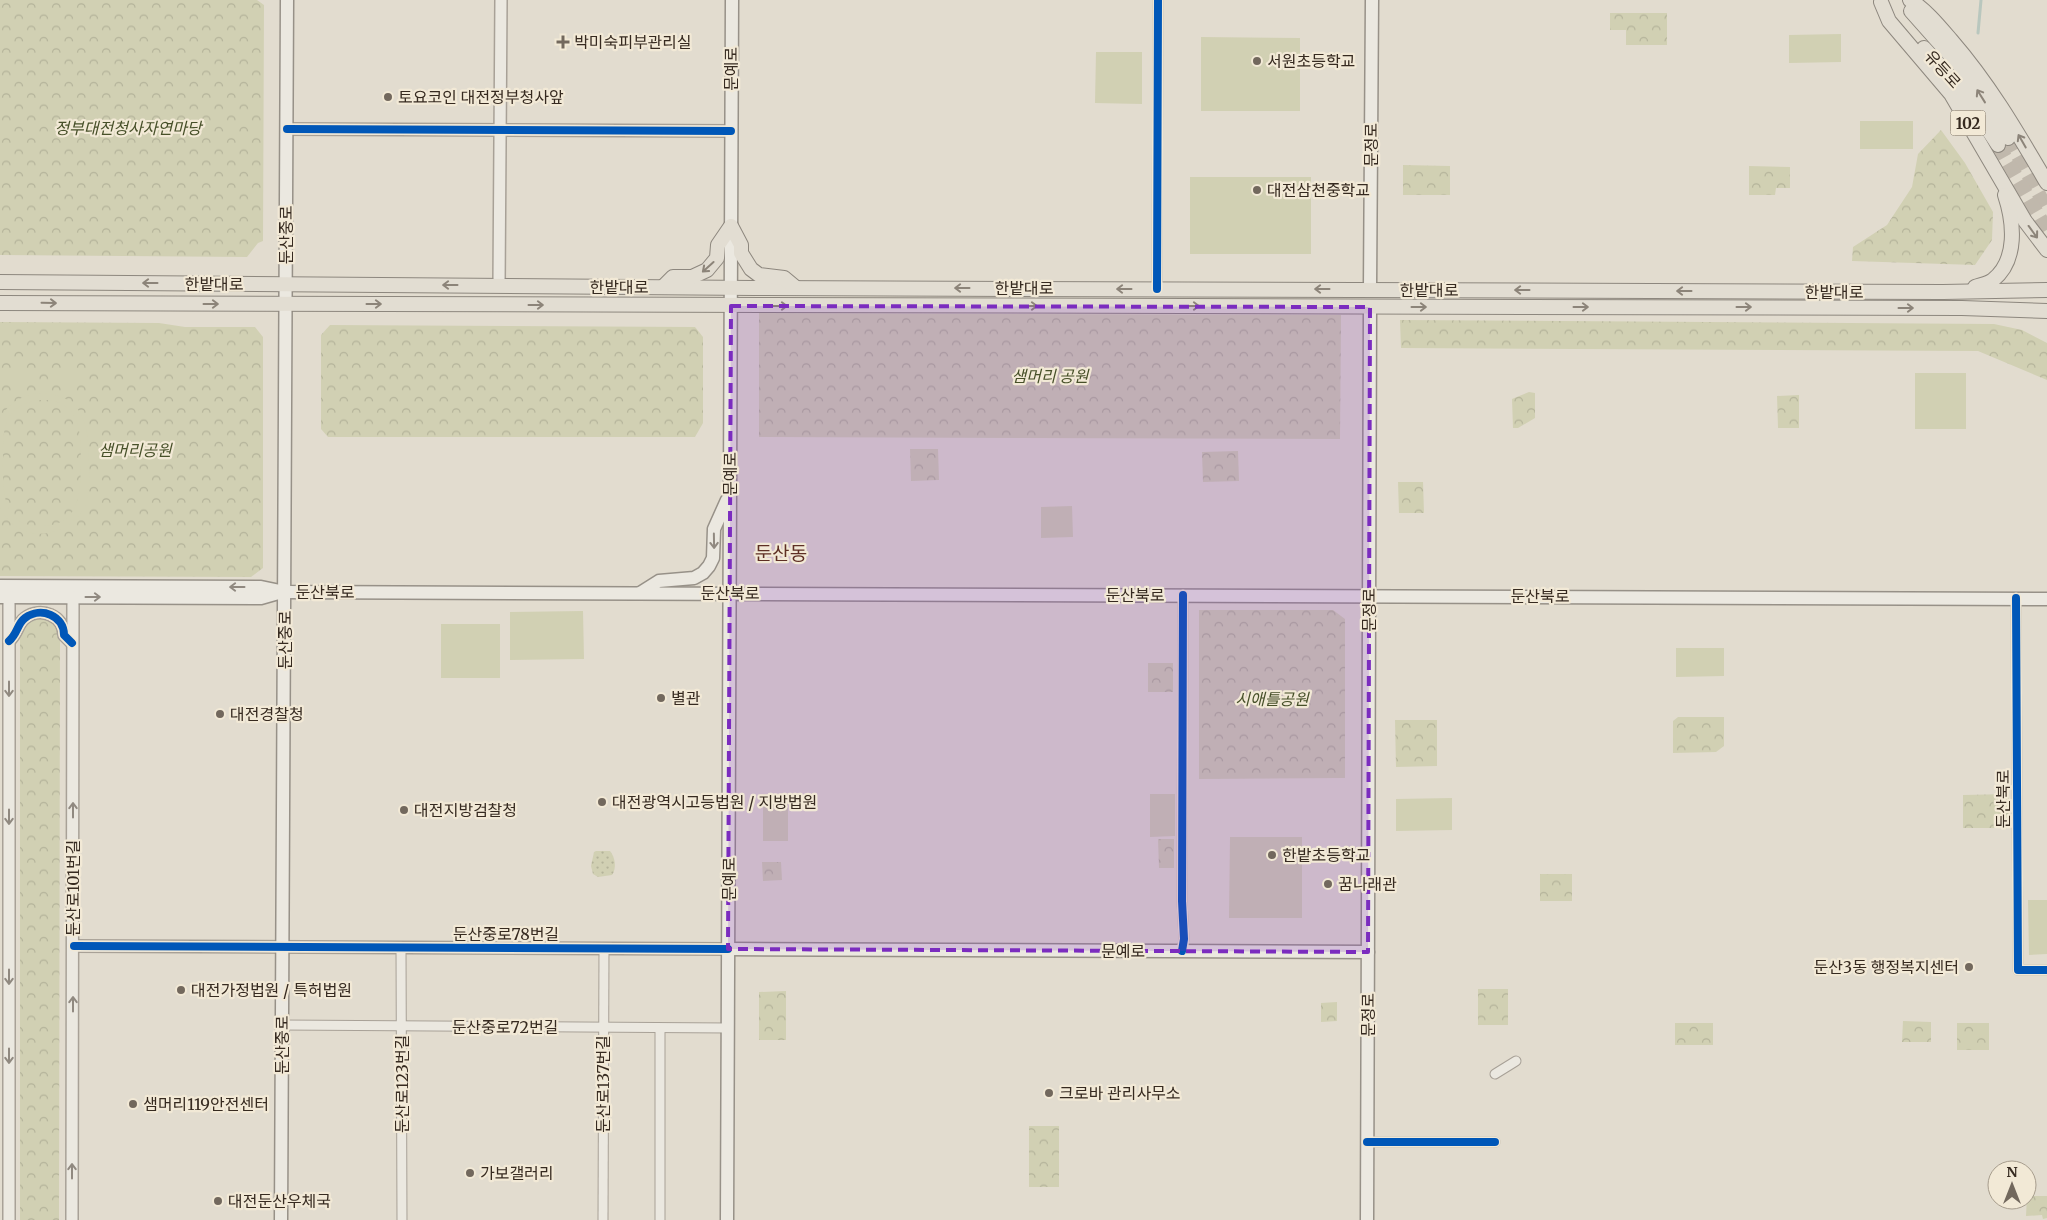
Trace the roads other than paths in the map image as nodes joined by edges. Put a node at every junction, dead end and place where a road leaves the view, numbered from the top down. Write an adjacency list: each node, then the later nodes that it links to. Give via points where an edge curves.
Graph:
1 (287, 0): 9 (main road, 둔산중로)
2 (501, 0): 10 (street)
3 (732, 0): 11 (main road, 문예로)
4 (1158, 0): 22 (street)
5 (1372, 0): 23 (main road, 문정로)
6 (1903, 0): 8 (main road, 유등로, one-way to 6, via 1960,87 2003,142 1967,74)
7 (1910, 0): 13 (main road, one-way to 7, via 1973,65 1940,27)
8 (1880, 1): 12 (main road, 102, via 1889,21 1951,94)
9 (287, 129): 10 (street); 17 (main road, 둔산중로)
10 (500, 130): 11 (street); 18 (street)
11 (731, 131): 14 (main road, 문예로)
12 (1995, 169): 15 (main road, 102, one-way to 15, via 2025,221); 25 (main road, via 2012,223 2004,268 1992,281)
13 (2047, 183)
14 (731, 226): 19 (main road, one-way to 19, via 718,245 717,258 707,270 692,277 673,277); 20 (main road, 문예로); 21 (main road, via 751,269 759,275 784,278)
15 (2047, 250)
16 (0, 282): 17 (main road, 한밭대로, one-way to 16)
17 (286, 284): 18 (main road, 한밭대로, one-way to 17); 27 (main road, 둔산중로)
18 (499, 286): 19 (main road, 한밭대로)
19 (662, 287): 20 (main road, 한밭대로)
20 (731, 288): 21 (main road, 한밭대로); 28 (main road, 문예로)
21 (796, 288): 22 (main road, 한밭대로, one-way to 21)
22 (1157, 289): 23 (main road, 한밭대로, one-way to 22)
23 (1370, 289): 25 (main road, 한밭대로, one-way to 23); 29 (street, 문정로)
24 (2047, 290): 25 (main road, 한밭대로)
25 (1943, 292)
26 (0, 303): 27 (main road, 한밭대로, one-way to 27)
27 (286, 304): 28 (main road, 한밭대로, one-way to 28); 36 (main road, 둔산중로)
28 (731, 306): 29 (main road, 한밭대로, one-way to 29); 33 (main road, 문예로)
29 (1370, 307): 30 (main road, 한밭대로, one-way to 30); 40 (main road, 문정로)
30 (2017, 309): 31 (main road, 한밭대로); 32 (main road)
31 (2047, 311)
32 (2047, 320)
33 (729, 495): 37 (main road, one-way to 37, via 714,529 713,558 703,573 694,578 659,581); 38 (main road, 문예로)
34 (5, 591): 35 (main road, 둔산북로); 43 (street)
35 (73, 592): 36 (main road, 둔산북로, via 261,587); 44 (street, 둔산로101번길)
36 (285, 592): 37 (main road, 둔산북로); 47 (main road, 둔산중로)
37 (640, 593): 38 (main road, 둔산북로)
38 (730, 594): 39 (main road, 둔산북로); 50 (main road, 문예로)
39 (1183, 595): 40 (main road, 둔산북로); 51 (street)
40 (1369, 596): 41 (main road, 둔산북로); 52 (main road, 문정로)
41 (2016, 598): 42 (main road, 둔산북로); 53 (street, 둔산북로, via 2018,970)
42 (2047, 599)
43 (9, 641): 44 (street, via 17,634 24,618 42,613 57,618 64,628 64,635); 46 (street, one-way to 46)
44 (72, 643): 45 (street, 둔산로101번길, one-way to 44)
45 (74, 946): 47 (street, 둔산중로78번길); 64 (street, 둔산로101번길, one-way to 45)
46 (5, 947): 63 (street, one-way to 63)
47 (283, 947): 48 (street, 둔산중로78번길); 54 (main road, 둔산중로)
48 (402, 948): 49 (street, 둔산중로78번길); 55 (street, 둔산로123번길)
49 (604, 948): 50 (street, 둔산중로78번길); 56 (street, 둔산로137번길)
50 (728, 949): 51 (main road, 문예로); 58 (main road, 문예로)
51 (1182, 951): 52 (main road, 문예로)
52 (1368, 952): 61 (main road, 문정로)
53 (2047, 970)
54 (282, 1025): 55 (street, 둔산중로72번길); 65 (main road, 둔산중로)
55 (402, 1026): 56 (street, 둔산중로72번길); 66 (street, 둔산로123번길)
56 (603, 1027): 57 (street, 둔산중로72번길); 67 (street, 둔산로137번길)
57 (660, 1028): 58 (street, 둔산중로72번길); 68 (street)
58 (728, 1028): 69 (main road, 문예로)
59 (1516, 1060): 60 (street)
60 (1495, 1074)
61 (1367, 1142): 62 (street); 70 (main road, 문정로)
62 (1495, 1142)
63 (9, 1220)
64 (72, 1220)
65 (281, 1220)
66 (402, 1220)
67 (602, 1220)
68 (660, 1220)
69 (727, 1220)
70 (1367, 1220)

